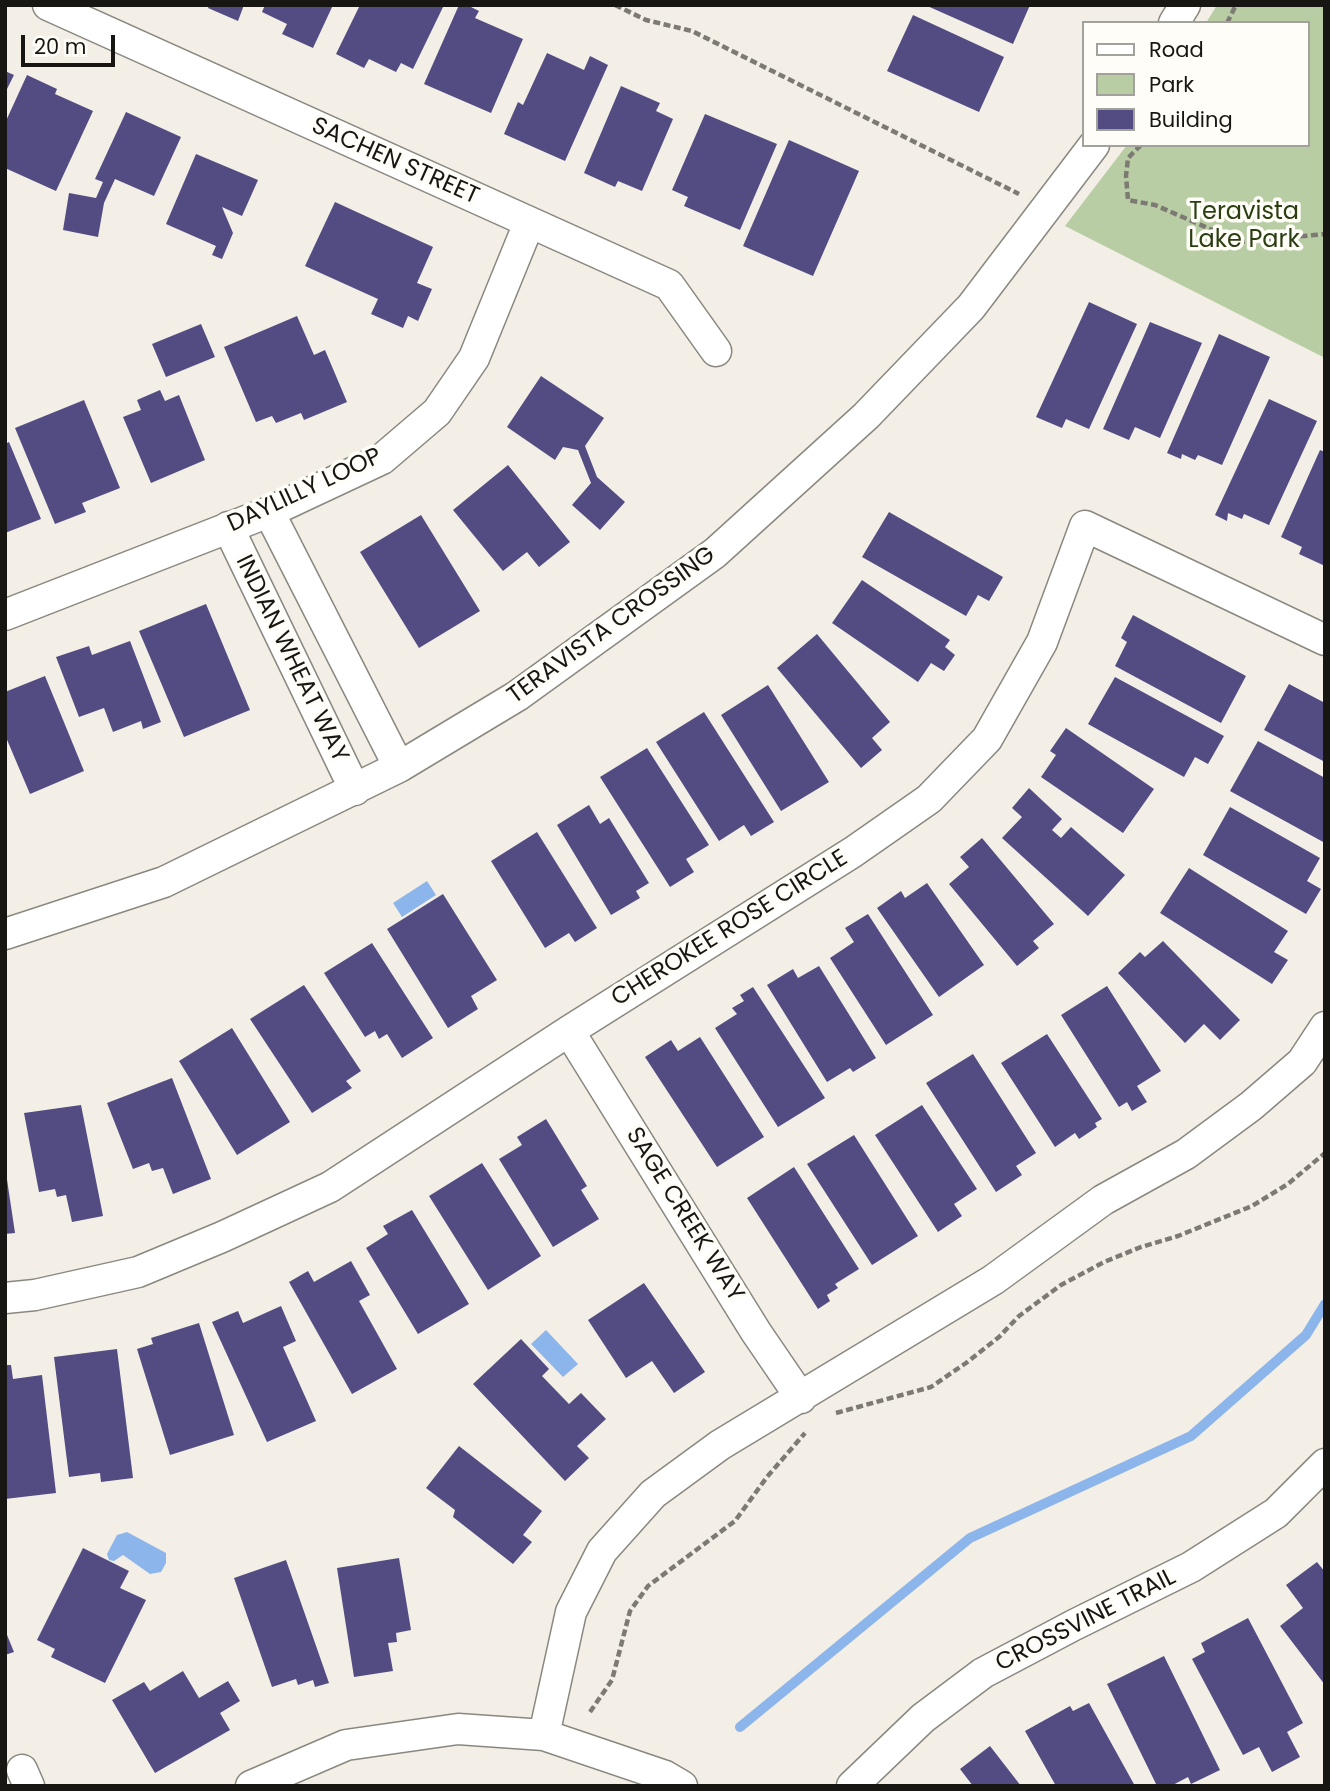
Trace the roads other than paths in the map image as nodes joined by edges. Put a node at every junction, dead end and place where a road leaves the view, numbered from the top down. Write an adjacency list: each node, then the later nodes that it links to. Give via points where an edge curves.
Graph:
1 (48, 5): 5 (street, SACHEN STREET)
2 (1185, 5): 3 (street)
3 (1175, 21)
4 (1092, 147): 11 (street, TERAVISTA CROSSING, via 971,307 866,416 715,553 517,696)
5 (529, 223): 6 (street, SACHEN STREET, via 669,285); 7 (street, DAYLILLY LOOP, via 474,358 437,412 383,459)
6 (716, 351)
7 (269, 512): 8 (street, DAYLILLY LOOP); 11 (street, INDIAN WHEAT WAY)
8 (228, 527): 9 (street, DAYLILLY LOOP); 12 (street, INDIAN WHEAT WAY)
9 (5, 615)
10 (1325, 640): 15 (street, CHEROKEE ROSE CIRCLE, via 1085,526 1042,642 987,738 929,799)
11 (399, 767): 12 (street, TERAVISTA CROSSING)
12 (355, 790): 13 (street, TERAVISTA CROSSING, via 164,882)
13 (5, 934)
14 (1325, 1027): 17 (street, via 1303,1062 1186,1154 1103,1200 993,1280)
15 (569, 1031): 16 (street, CHEROKEE ROSE CIRCLE, via 330,1187 138,1272); 17 (street, SAGE CREEK WAY)
16 (5, 1298)
17 (801, 1398): 19 (street, via 720,1445 653,1494 602,1552 571,1612)
18 (1325, 1464): 22 (street, CROSSVINE TRAIL, via 1276,1513 1191,1567 983,1673 923,1718)
19 (544, 1735): 20 (street, via 458,1729 346,1745); 21 (street)
20 (251, 1786)
21 (682, 1786)
22 (852, 1786)

